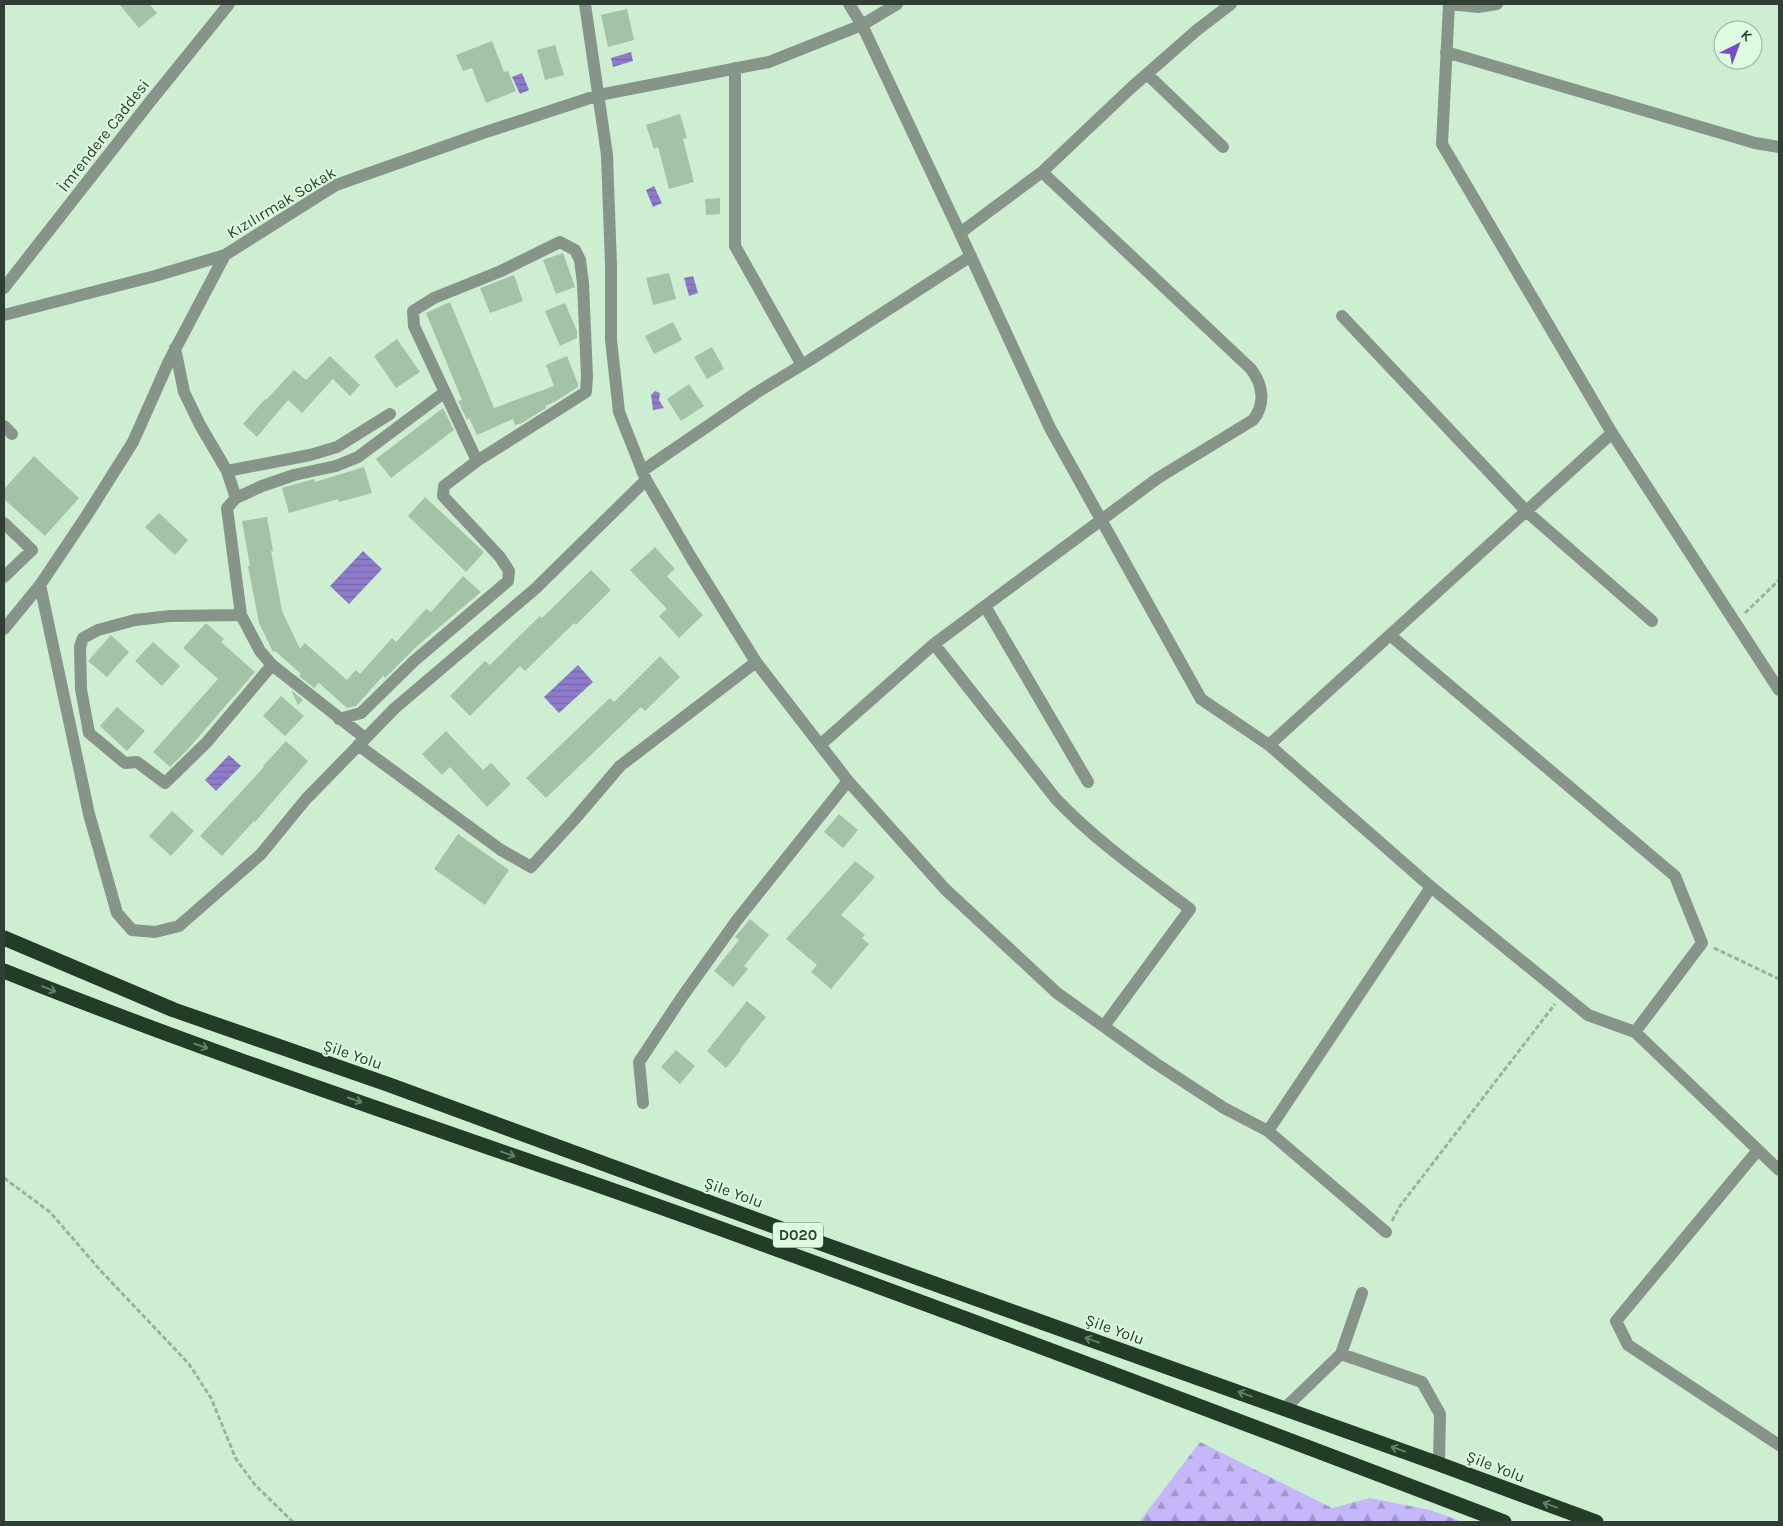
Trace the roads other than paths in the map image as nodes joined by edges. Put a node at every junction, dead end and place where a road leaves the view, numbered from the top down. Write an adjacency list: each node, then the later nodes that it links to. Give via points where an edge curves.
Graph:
1 (230, 4): 19 (street, İmrendere Caddesi)
2 (585, 4): 12 (street)
3 (849, 4): 8 (street)
4 (897, 4): 8 (street, Kızılırmak Sokak)
5 (1231, 4): 11 (street)
6 (1449, 4): 7 (street, via 1478,7); 9 (street)
7 (1497, 4)
8 (862, 25): 10 (street, Kızılırmak Sokak, via 769,62); 16 (street)
9 (1446, 52): 14 (street, via 1755,143); 26 (street, via 1442,144)
10 (735, 68): 12 (street, Kızılırmak Sokak); 23 (street, via 735,246)
11 (1147, 74): 13 (street); 15 (street)
12 (599, 95): 17 (street, Kızılırmak Sokak, via 336,185); 29 (street, via 607,154 611,340 619,412)
13 (1223, 147)
14 (1779, 147)
15 (1042, 172): 16 (street); 32 (street, via 1251,369 1261,386 1261,404 1253,420 1158,478)
16 (960, 233): 18 (street)
17 (225, 254): 20 (street, Kızılırmak Sokak); 22 (street)
18 (971, 256): 23 (street); 32 (street, via 1050,428)
19 (4, 288)
20 (4, 315)
21 (1342, 316): 31 (street)
22 (175, 348): 28 (street, via 184,392); 35 (street, via 133,442)
23 (802, 365): 29 (street, via 756,393)
24 (445, 392): 27 (street); 27 (street, via 414,326 413,311 434,298 501,271 560,242 574,250 580,260 583,282 586,392); 30 (street, via 358,457 336,466 294,475)
25 (390, 414): 28 (street, via 337,447)
26 (1612, 433): 31 (street); 44 (street)
27 (477, 461): 45 (street, via 444,486 443,496 500,557 509,571 508,581 414,661 361,713)
28 (227, 472): 30 (street)
29 (644, 476): 42 (street); 46 (street, via 535,588 395,708)
30 (236, 498): 37 (street, via 227,508)
31 (1527, 512): 38 (street); 40 (street)
32 (1100, 519): 36 (street); 48 (street, via 1201,699)
33 (4, 523): 34 (street, via 32,550)
34 (4, 577)
35 (40, 585): 39 (street); 46 (street, via 89,814 117,913 132,930 155,932 179,926 261,854 306,799)
36 (984, 606): 41 (street); 50 (street)
37 (241, 615): 43 (street, via 260,651); 43 (street, via 135,620 98,630 83,638 80,647 81,689 90,733 125,763 137,762 166,783 207,742)
38 (1652, 621)
39 (4, 629)
40 (1391, 636): 48 (street); 55 (street, via 1676,876 1702,943)
41 (934, 644): 47 (street); 54 (street, via 1056,799 1104,845 1190,909)
42 (756, 662): 46 (street, via 620,766 531,867 501,850); 47 (street)
43 (272, 665): 45 (street)
44 (1779, 690)
45 (340, 719): 46 (street)
46 (361, 742)
47 (820, 745): 49 (street)
48 (1270, 746): 51 (street)
49 (848, 782): 54 (street, via 945,890 1057,994); 56 (street, via 737,920 639,1062)
50 (1088, 782)
51 (1431, 887): 55 (street, via 1588,1015); 57 (street)
52 (4, 938): 63 (highway, Şile Yolu / D020, one-way to 52, via 174,1010)
53 (4, 971): 66 (highway, D020, one-way to 66, via 122,1018 892,1291)
54 (1104, 1026): 57 (street, via 1224,1108)
55 (1635, 1032): 58 (street)
56 (643, 1103)
57 (1268, 1131): 60 (street)
58 (1758, 1150): 59 (street); 64 (street, via 1616,1321 1628,1345)
59 (1779, 1170)
60 (1386, 1232)
61 (1362, 1293): 62 (street)
62 (1341, 1354): 63 (street); 65 (street, via 1422,1382 1440,1414)
63 (1285, 1408): 65 (highway, Şile Yolu / D020, one-way to 63)
64 (1779, 1445)
65 (1439, 1464): 67 (highway, Şile Yolu / D020, one-way to 65)
66 (1504, 1522)
67 (1596, 1522)

